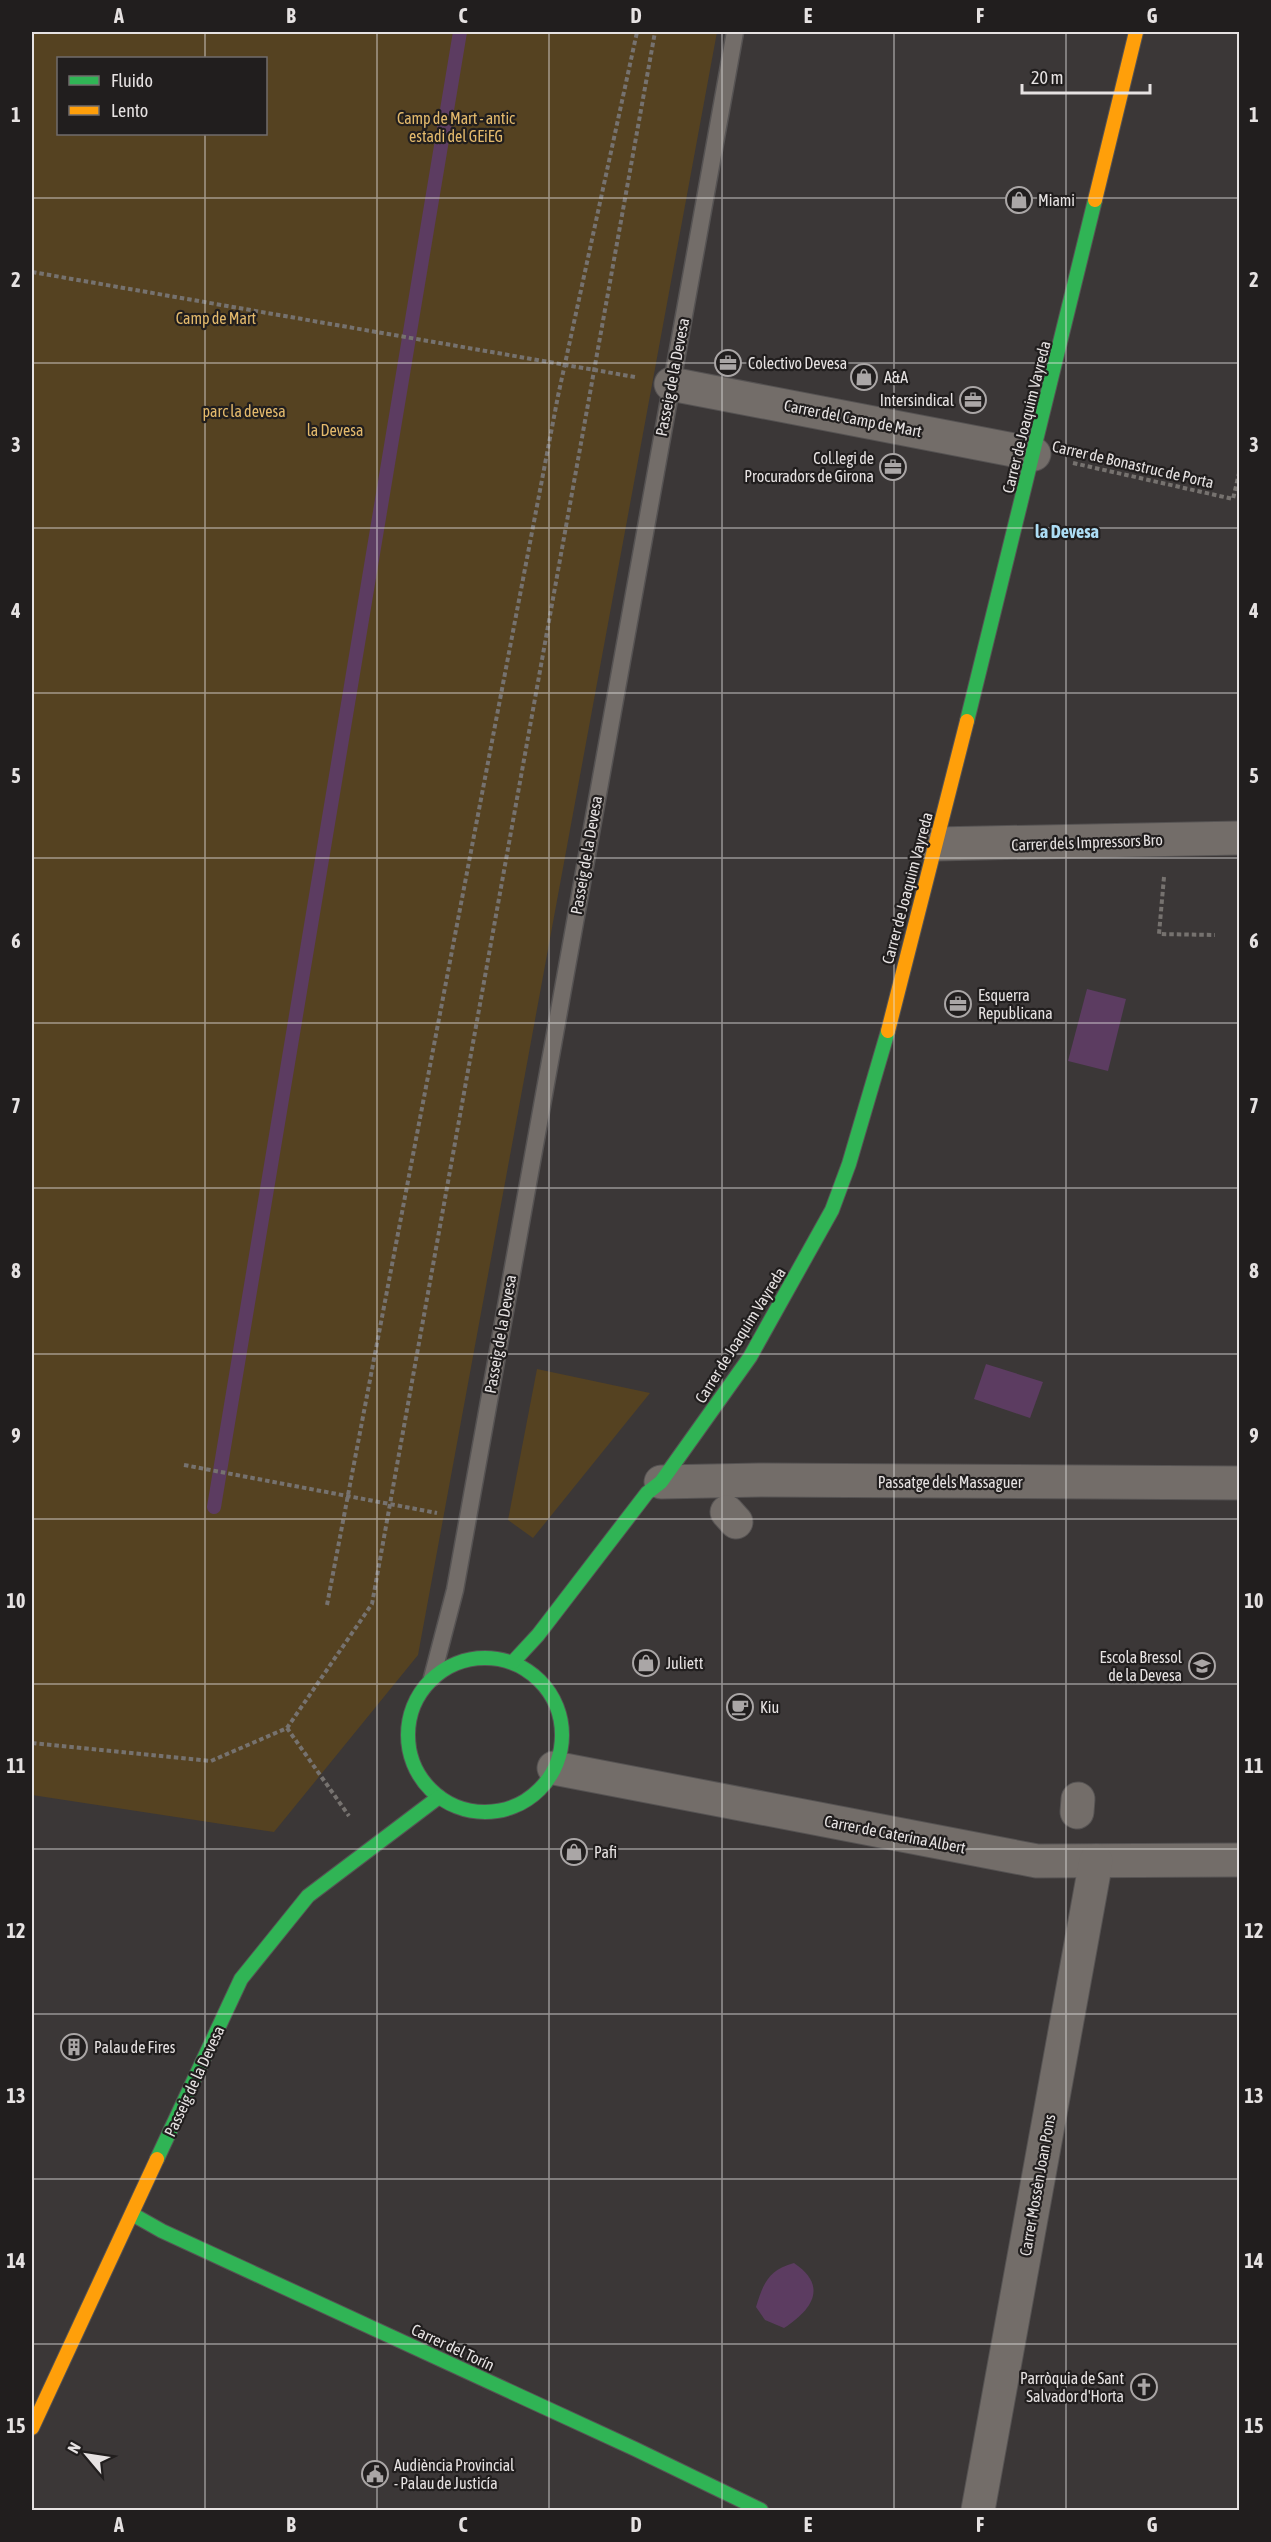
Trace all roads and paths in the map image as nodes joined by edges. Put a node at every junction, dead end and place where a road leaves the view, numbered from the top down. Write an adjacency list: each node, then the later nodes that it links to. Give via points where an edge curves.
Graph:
1 (637, 32): 6 (path)
2 (655, 32): 7 (path)
3 (735, 32): 8 (lane, Passeig de la Devesa)
4 (1136, 32): 9 (street, Carrer de Joaquim Vayreda)
5 (32, 272): 6 (path)
6 (565, 365): 7 (path); 18 (path)
7 (594, 370): 8 (path); 19 (path)
8 (671, 384): 9 (street, Carrer del Camp de Mart); 20 (lane, Passeig de la Devesa)
9 (1034, 454): 10 (path, Carrer de Bonastruc de Porta, via 1233,498); 12 (street, Carrer de Joaquim Vayreda)
10 (1239, 469)
11 (1239, 838): 12 (street, Carrer dels Impressors Bro)
12 (935, 844): 16 (street, Carrer de Joaquim Vayreda, via 868,1104 831,1210 750,1357)
13 (1165, 870): 14 (path, via 1159,934)
14 (1215, 935)
15 (184, 1466): 18 (path)
16 (661, 1482): 17 (street, Passatge dels Massaguer); 22 (street, Carrer de Joaquim Vayreda, via 647,1493)
17 (1239, 1483)
18 (347, 1496): 19 (path); 21 (path)
19 (390, 1504): 20 (path); 24 (path, via 372,1604 287,1728 211,1761)
20 (467, 1518): 23 (lane, Passeig de la Devesa)
21 (327, 1605)
22 (513, 1662): 23 (street, via 484,1657 460,1661); 25 (street, via 544,1685 557,1707 562,1736)
23 (432, 1678): 26 (street, via 409,1714 409,1750 420,1778)
24 (32, 1743)
25 (554, 1768): 26 (street, via 549,1779 529,1799 511,1807 480,1812); 28 (street, Carrer de Caterina Albert, via 1037,1861)
26 (440, 1797): 29 (street, Passeig de la Devesa, via 308,1896 241,1979)
27 (1239, 1860): 28 (street, Carrer de Caterina Albert)
28 (1096, 1861): 32 (street, Carrer Mossèn Joan Pons)
29 (132, 2214): 30 (street, Passeig de la Devesa); 31 (street, Carrer del Torín)
30 (32, 2428)
31 (761, 2511)
32 (978, 2511)

